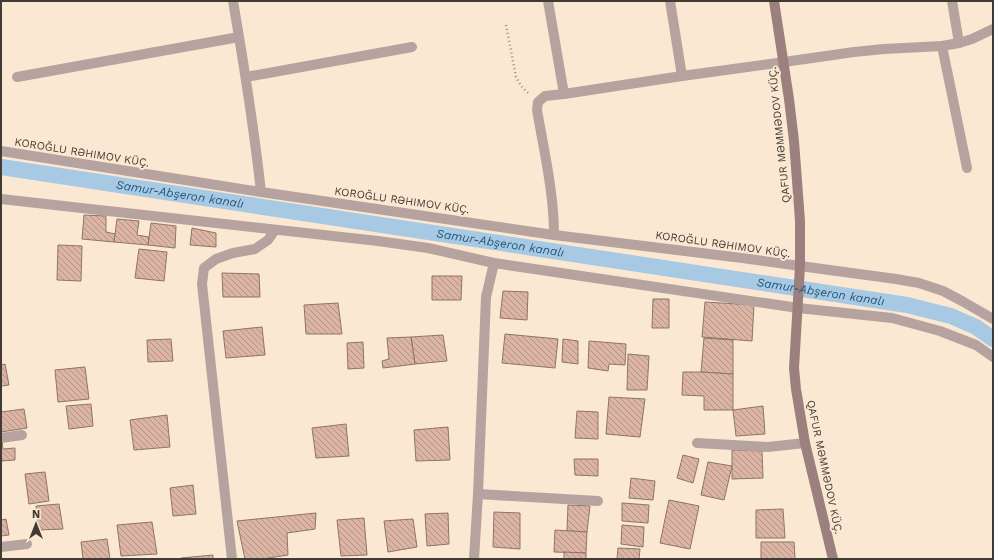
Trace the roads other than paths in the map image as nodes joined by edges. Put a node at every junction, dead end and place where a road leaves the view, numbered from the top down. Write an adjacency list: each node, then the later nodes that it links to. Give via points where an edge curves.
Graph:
1 (233, 1): 7 (street)
2 (548, 1): 15 (street)
3 (670, 1): 12 (street)
4 (774, 1): 11 (street, QAFUR MƏMMƏDOV KÜÇ.)
5 (952, 1): 8 (street)
6 (993, 29): 8 (street)
7 (239, 37): 13 (street); 14 (street)
8 (959, 43): 9 (street)
9 (942, 46): 11 (street, via 854,52); 17 (street)
10 (412, 47): 14 (street)
11 (784, 62): 12 (street); 23 (street, QAFUR MƏMMƏDOV KÜÇ., via 800,221)
12 (682, 76): 15 (street)
13 (17, 77)
14 (246, 77): 18 (street)
15 (564, 94): 21 (street, via 545,96 538,102 537,110 551,193)
16 (1, 151): 18 (street, KOROĞLU RƏHIMOV KÜÇ.)
17 (967, 168)
18 (261, 192): 21 (street, KOROĞLU RƏHIMOV KÜÇ.)
19 (1, 199): 20 (street)
20 (275, 230): 22 (street, via 428,248); 35 (street, via 268,240 254,248 216,259 204,268 202,284)
21 (554, 235): 23 (street, KOROĞLU RƏHIMOV KÜÇ.)
22 (494, 262): 24 (street); 31 (street, via 486,297)
23 (800, 266): 24 (street, QAFUR MƏMMƏDOV KÜÇ.); 25 (street, KOROĞLU RƏHIMOV KÜÇ., via 919,283 962,300)
24 (798, 308): 26 (street, via 892,318 940,331 976,346); 30 (street, QAFUR MƏMMƏDOV KÜÇ., via 794,368)
25 (992, 318)
26 (993, 357)
27 (22, 435): 28 (street)
28 (1, 438)
29 (697, 443): 30 (street, via 768,447)
30 (805, 443): 37 (street, QAFUR MƏMMƏDOV KÜÇ.)
31 (478, 494): 32 (street); 36 (street)
32 (598, 501)
33 (27, 544): 34 (street)
34 (1, 547)
35 (232, 559)
36 (474, 559)
37 (833, 559)

